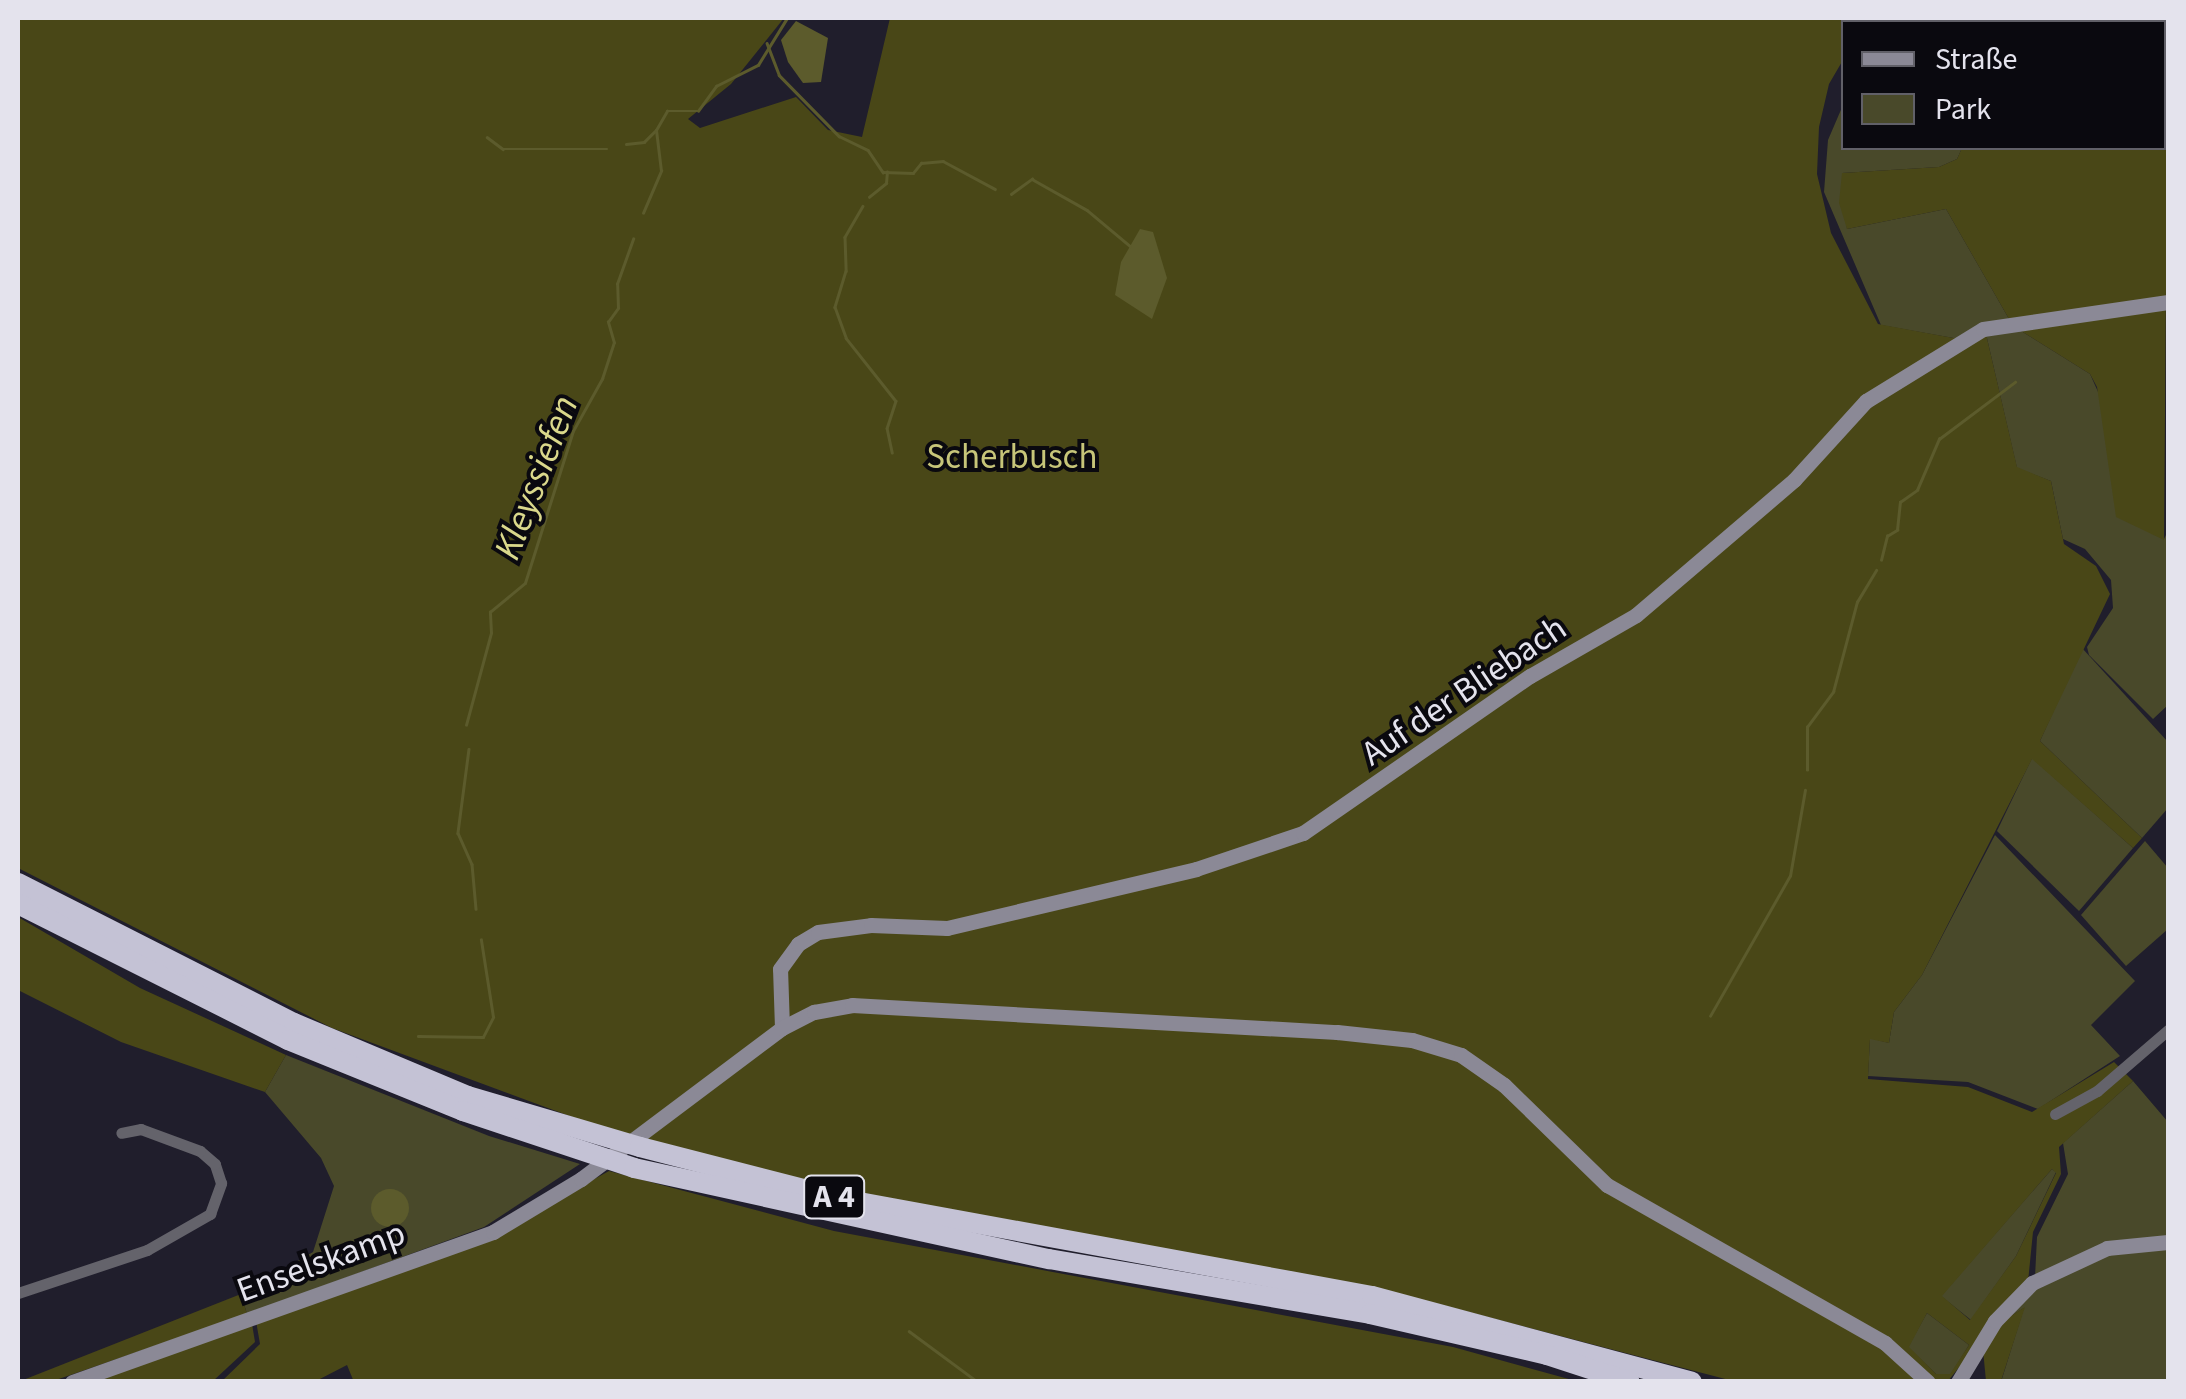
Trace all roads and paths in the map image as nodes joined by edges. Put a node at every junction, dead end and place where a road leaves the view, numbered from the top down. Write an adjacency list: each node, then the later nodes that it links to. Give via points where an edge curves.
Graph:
1 (2168, 302): 4 (main road, Auf der Bliebach, via 1983,329 1866,400 1794,480 1690,574 1303,833 1196,869 947,928 870,925 818,932 798,944 780,968)
2 (18, 883): 12 (highway, A 4, via 312,1030 468,1096 640,1148 844,1199 1372,1296)
3 (18, 904): 11 (highway, A 4, via 288,1040 463,1111 634,1168 954,1240 1370,1314)
4 (782, 1028): 10 (main road, Enselskamp, via 582,1179 492,1232); 13 (main road, Enselskamp, via 832,1007 909,1005 1337,1032 1461,1055 1504,1084 1607,1185 1885,1343)
5 (2168, 1030): 6 (street, via 2097,1091)
6 (2055, 1114)
7 (120, 1132): 9 (street, via 154,1134 214,1164 221,1183 210,1214 147,1250)
8 (2168, 1242): 14 (main road, via 2108,1248 2032,1283 1996,1321)
9 (18, 1293)
10 (72, 1382)
11 (1630, 1382)
12 (1692, 1382)
13 (1928, 1382)
14 (1958, 1382)

